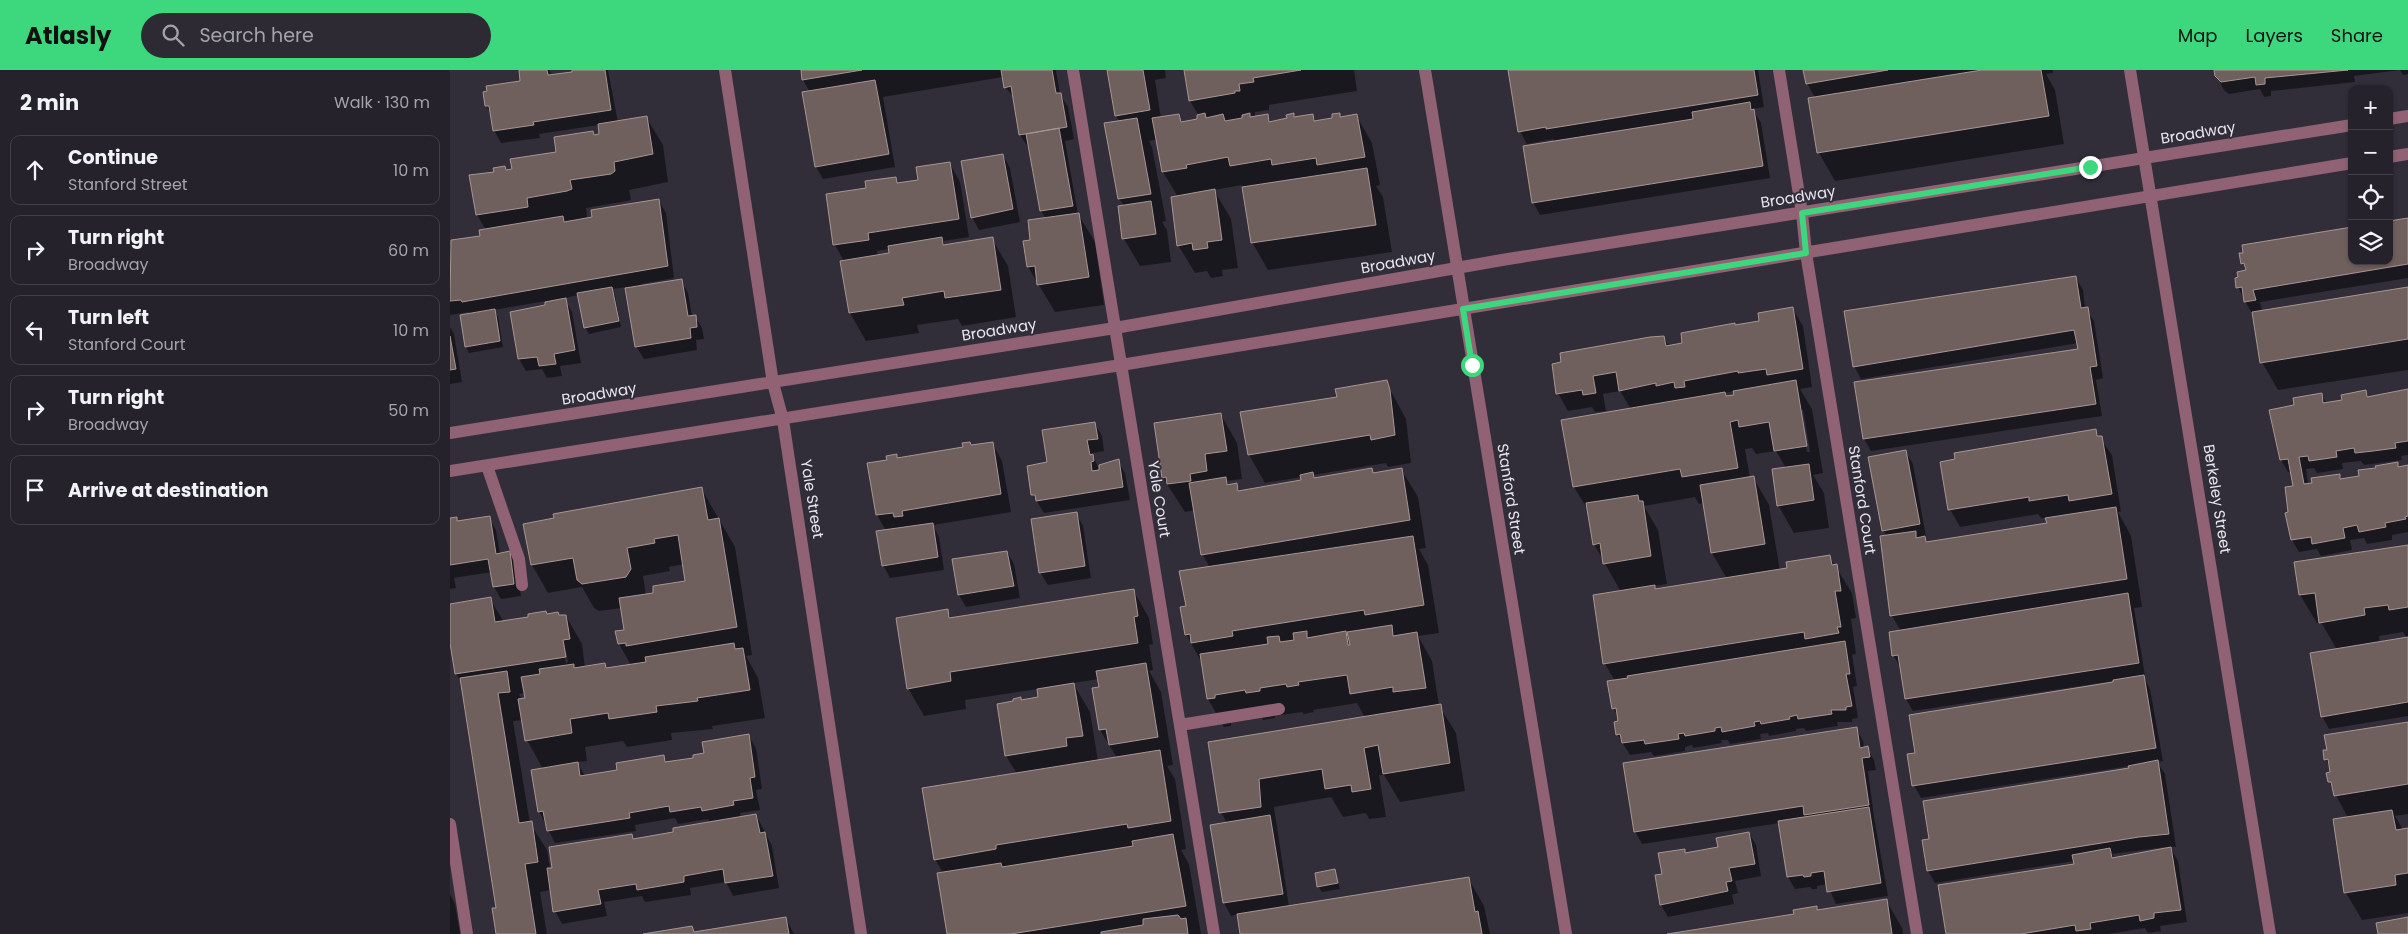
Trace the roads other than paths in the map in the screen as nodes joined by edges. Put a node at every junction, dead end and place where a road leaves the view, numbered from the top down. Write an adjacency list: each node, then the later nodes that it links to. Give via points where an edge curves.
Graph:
1 (725, 70): 20 (street, Yale Street)
2 (1073, 70): 18 (street, Yale Court)
3 (1425, 70): 16 (street, Stanford Street)
4 (1778, 70): 14 (street, Stanford Court)
5 (2130, 70): 11 (street, Berkeley Street)
6 (2408, 116): 7 (street)
7 (2393, 118)
8 (2348, 126): 11 (street, Broadway)
9 (2408, 154): 10 (street)
10 (2393, 156)
11 (2144, 157): 13 (street, Berkeley Street); 14 (street, Broadway)
12 (2348, 164): 13 (street)
13 (2151, 196): 15 (street); 34 (street, Berkeley Street)
14 (1802, 213): 15 (street, Stanford Court); 16 (street, Broadway)
15 (1806, 253): 17 (street); 33 (street, Stanford Court)
16 (1457, 268): 17 (street, Stanford Street); 18 (street, Broadway)
17 (1463, 309): 19 (street); 32 (street, Stanford Street)
18 (1115, 328): 19 (street, Yale Court); 20 (street, Broadway)
19 (1120, 365): 21 (street); 27 (street, Yale Court)
20 (773, 383): 21 (street, Yale Street); 22 (street, Broadway)
21 (783, 420): 23 (street); 30 (street, Yale Street)
22 (450, 433)
23 (488, 466): 24 (street); 25 (street, via 519,559)
24 (450, 471)
25 (522, 585)
26 (1280, 709): 27 (street)
27 (1180, 725): 31 (street, Yale Court)
28 (450, 824): 29 (street)
29 (467, 934)
30 (861, 934)
31 (1214, 934)
32 (1566, 934)
33 (1917, 934)
34 (2270, 934)

